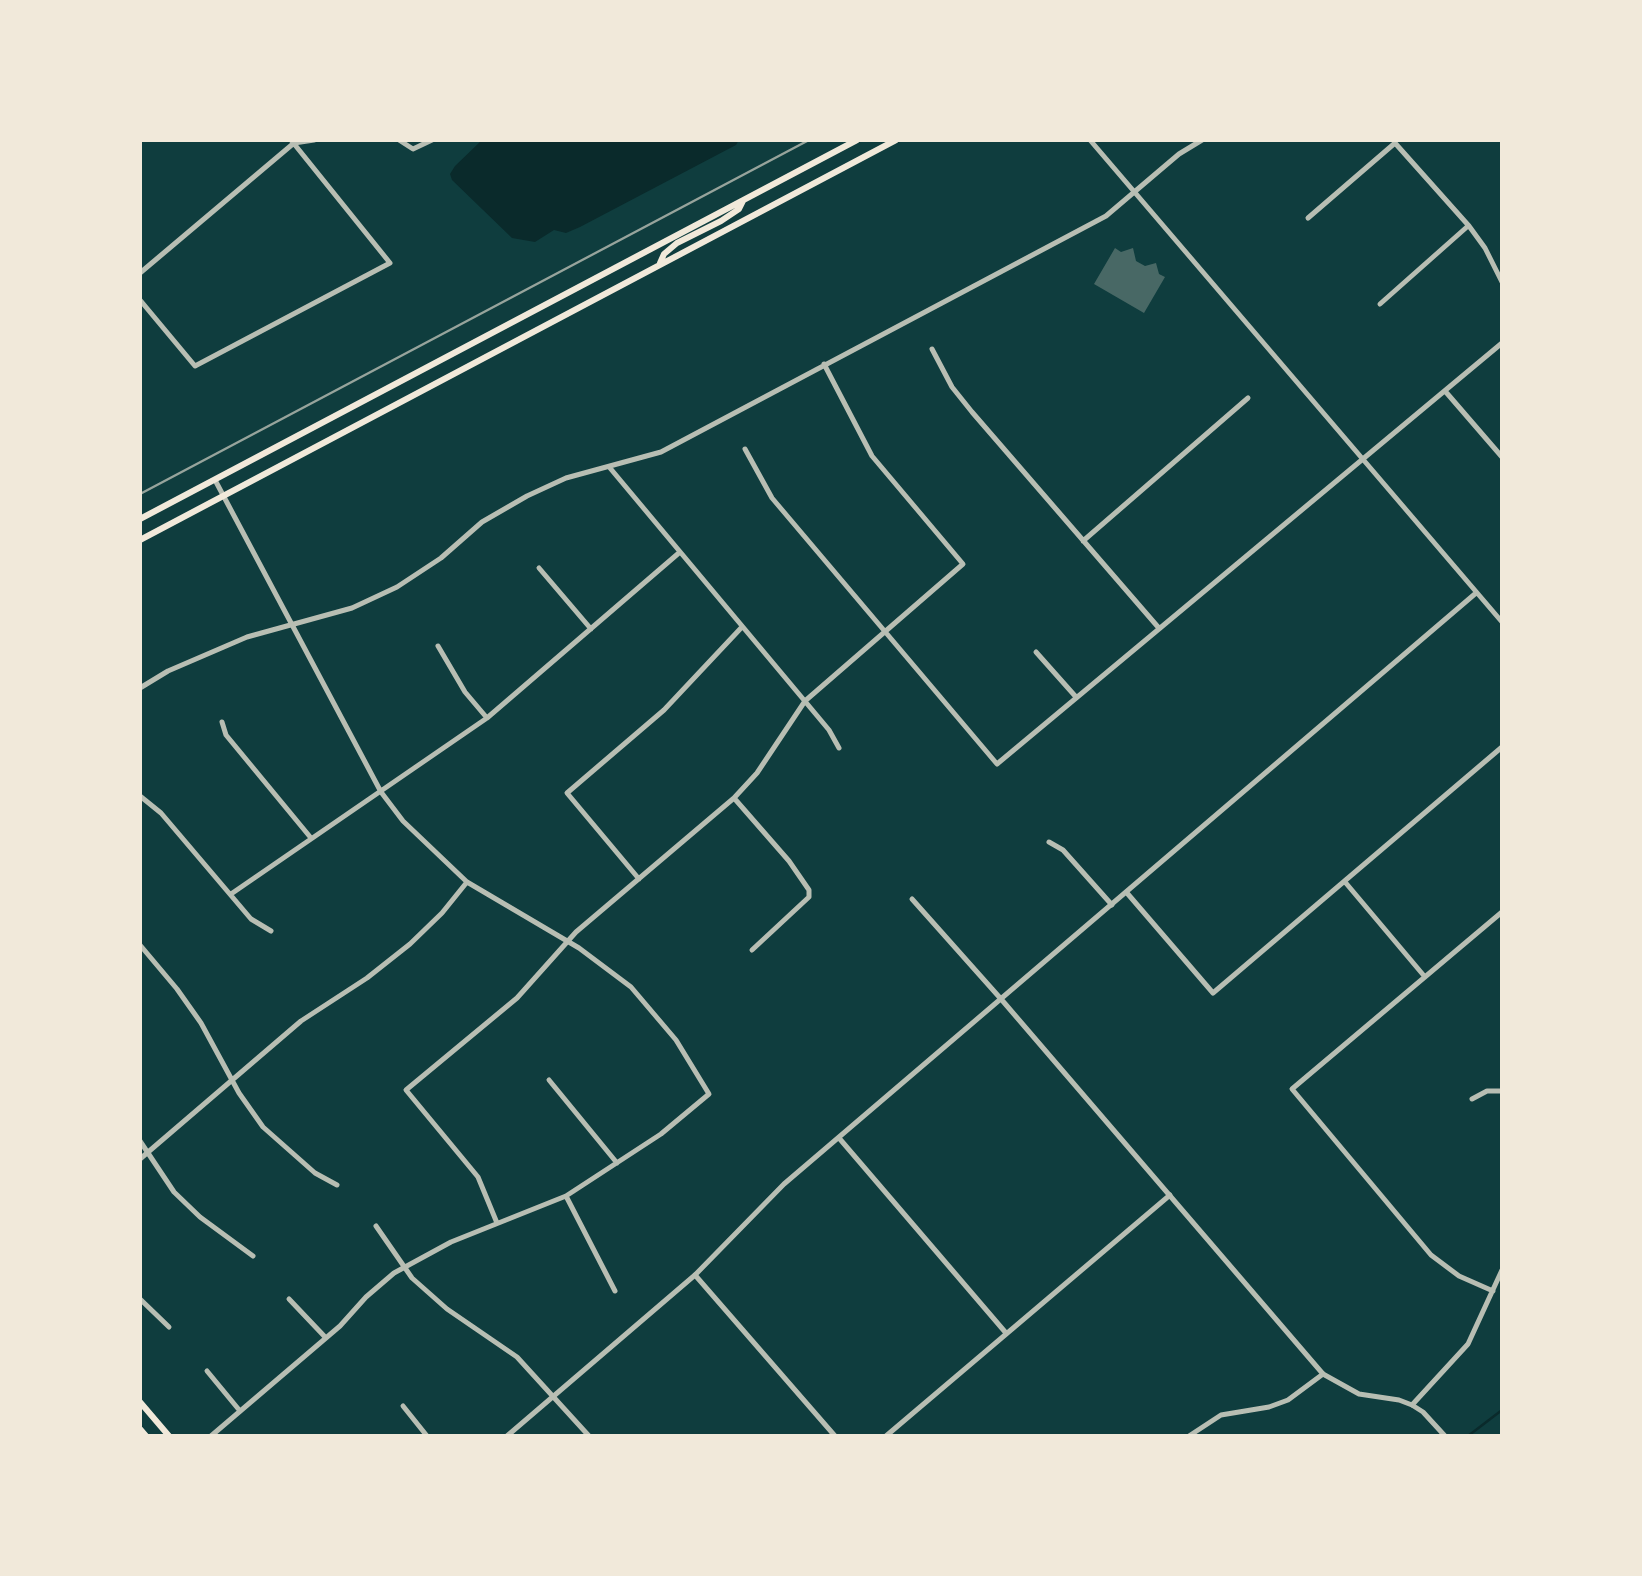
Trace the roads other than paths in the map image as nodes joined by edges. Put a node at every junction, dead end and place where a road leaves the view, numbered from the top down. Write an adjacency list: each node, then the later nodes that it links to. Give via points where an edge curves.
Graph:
1 (314, 140): 8 (street)
2 (400, 140): 3 (street, via 412,149)
3 (432, 140)
4 (857, 140): 10 (main road)
5 (896, 140): 13 (main road)
6 (1090, 140): 9 (street)
7 (1202, 140): 9 (street)
8 (293, 141): 14 (street); 16 (street, via 390,263 195,366)
9 (1135, 192): 20 (street, via 1106,216); 25 (street)
10 (744, 200): 13 (main road, via 730,215 677,243); 27 (main road)
11 (1308, 218): 12 (street, via 1395,143)
12 (1469, 226): 15 (street); 17 (street)
13 (659, 266): 28 (main road)
14 (140, 274)
15 (1502, 282)
16 (140, 300)
17 (1380, 304)
18 (1502, 342): 21 (street)
19 (932, 349): 31 (street, via 952,387)
20 (824, 364): 26 (street, via 661,452); 40 (street, via 872,456 963,564)
21 (1445, 391): 24 (street); 25 (street)
22 (1248, 398): 31 (street)
23 (745, 450): 40 (street, via 772,498)
24 (1502, 457)
25 (1363, 461): 34 (street); 37 (street)
26 (610, 468): 32 (street); 36 (street, via 527,496 397,587)
27 (214, 480): 28 (street); 29 (main road)
28 (224, 496): 30 (main road); 36 (street)
29 (140, 520)
30 (140, 540)
31 (1084, 541): 37 (street)
32 (680, 552): 38 (street); 39 (street)
33 (539, 568): 39 (street)
34 (1476, 594): 35 (street); 58 (street)
35 (1502, 622)
36 (292, 624): 43 (street, via 247,637); 50 (street)
37 (1158, 627): 44 (street)
38 (742, 628): 45 (street); 55 (street, via 664,710 567,793)
39 (591, 629): 46 (street)
40 (885, 632): 44 (street, via 997,764); 45 (street)
41 (438, 646): 46 (street)
42 (1036, 652): 44 (street)
43 (140, 688)
44 (1076, 697)
45 (805, 701): 49 (street); 52 (street)
46 (487, 718): 50 (street)
47 (222, 722): 53 (street)
48 (1502, 747): 57 (street)
49 (840, 748)
50 (381, 792): 53 (street); 56 (street)
51 (140, 796): 59 (street)
52 (734, 798): 55 (street); 66 (street, via 808,890 806,903)
53 (312, 838): 59 (street)
54 (1050, 842): 61 (street)
55 (639, 878): 64 (street)
56 (467, 882): 64 (street); 69 (street, via 410,944)
57 (1345, 882): 58 (street, via 1213,993); 67 (street)
58 (1127, 892): 61 (street)
59 (231, 894): 63 (street, via 250,919)
60 (912, 899): 68 (street)
61 (1112, 906): 68 (street)
62 (1502, 912): 67 (street)
63 (271, 930)
64 (567, 942): 77 (street, via 655,1012 709,1094); 81 (street, via 516,998 406,1090 478,1177)
65 (140, 946): 69 (street, via 201,1023)
66 (752, 950)
67 (1426, 977): 87 (street, via 1292,1089 1432,1255)
68 (1001, 1000): 73 (street); 79 (street)
69 (232, 1080): 75 (street); 78 (street, via 286,1150)
70 (549, 1080): 77 (street)
71 (1502, 1091): 72 (street)
72 (1472, 1100)
73 (838, 1138): 86 (street); 92 (street)
74 (140, 1141): 75 (street)
75 (146, 1153): 76 (street); 83 (street, via 174,1192)
76 (140, 1159)
77 (618, 1164): 80 (street)
78 (338, 1185)
79 (1170, 1195): 92 (street); 95 (street)
80 (566, 1196): 81 (street); 88 (street)
81 (497, 1224): 84 (street)
82 (376, 1226): 84 (street)
83 (253, 1256)
84 (403, 1268): 93 (street); 96 (street, via 433,1298 517,1356)
85 (1502, 1270): 87 (street)
86 (695, 1275): 96 (street); 108 (street)
87 (1493, 1290): 98 (street, via 1468,1344)
88 (615, 1291)
89 (140, 1299): 91 (street)
90 (289, 1299): 93 (street)
91 (169, 1327)
92 (1006, 1334): 109 (street)
93 (326, 1338): 100 (street)
94 (207, 1370): 100 (street)
95 (1323, 1374): 98 (street, via 1359,1394); 110 (street, via 1288,1400 1221,1414)
96 (554, 1396): 106 (street); 107 (street)
97 (140, 1402): 103 (main road)
98 (1412, 1405): 111 (street)
99 (403, 1406): 105 (street)
100 (240, 1411): 104 (street)
101 (140, 1429): 102 (main road)
102 (146, 1436)
103 (169, 1436)
104 (211, 1436)
105 (427, 1436)
106 (507, 1436)
107 (589, 1436)
108 (835, 1436)
109 (886, 1436)
110 (1189, 1436)
111 (1445, 1436)

